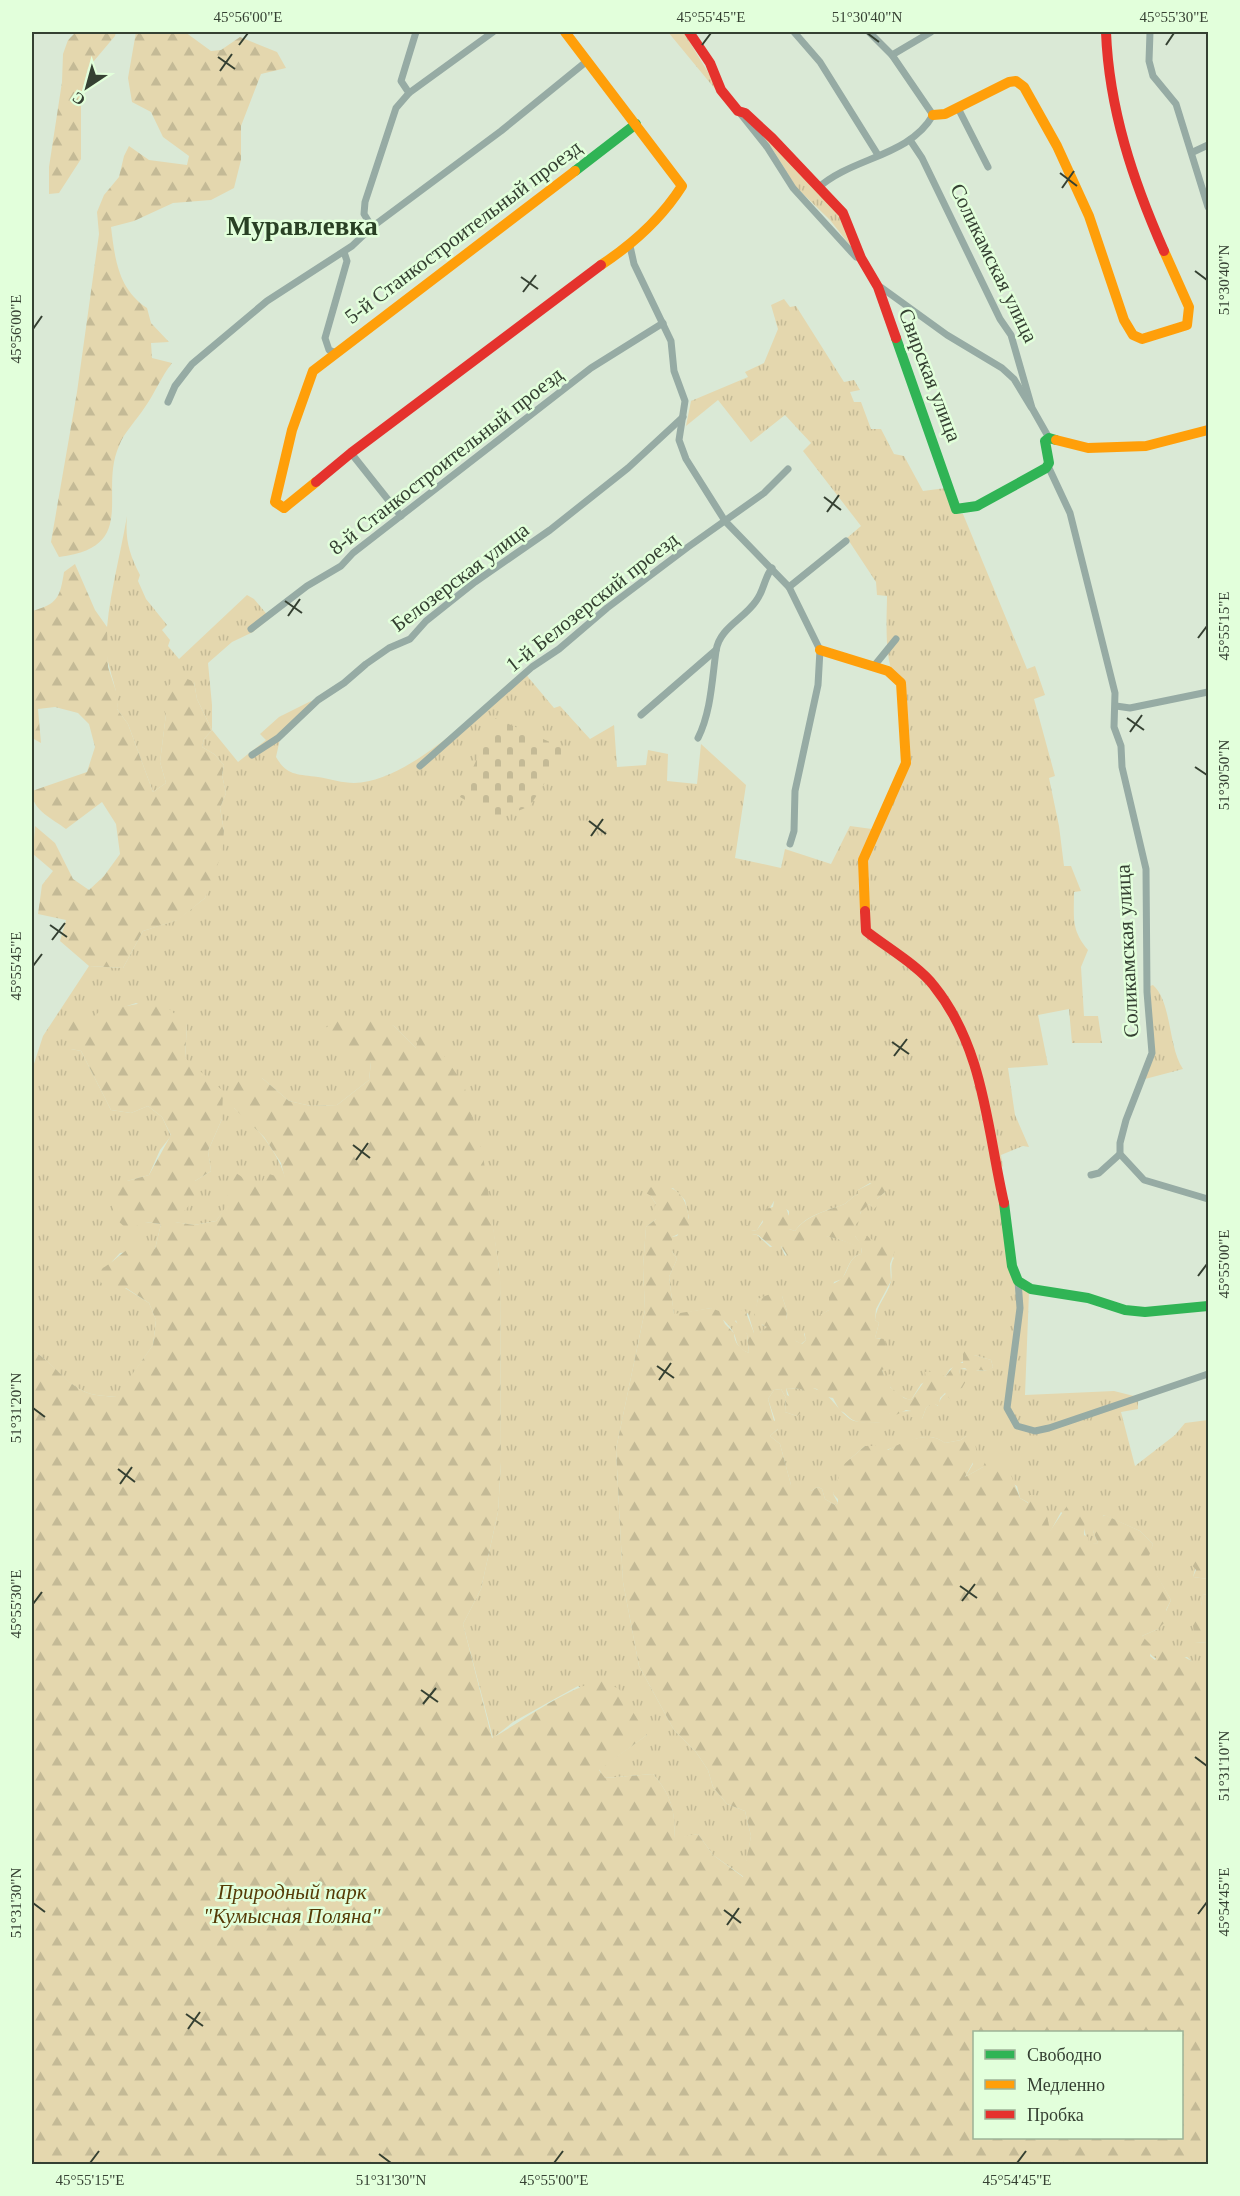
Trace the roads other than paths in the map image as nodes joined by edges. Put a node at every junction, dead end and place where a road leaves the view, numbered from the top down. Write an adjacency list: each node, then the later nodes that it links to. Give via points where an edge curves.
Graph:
1 (416, 32): 12 (street, via 401,81)
2 (493, 32): 12 (street)
3 (565, 32): 11 (street)
4 (689, 32): 14 (street, Свирская улица)
5 (794, 32): 20 (street, via 839,89)
6 (869, 32): 10 (street)
7 (931, 32): 10 (street)
8 (1106, 32): 13 (street, via 1107,61 1128,154 1147,215 1189,307 1186,326 1142,339 1133,334 1124,320 1089,216 1024,87 1016,81 1009,82)
9 (1150, 32): 19 (street, via 1149,60 1154,76 1176,104)
10 (892, 55): 15 (street)
11 (587, 61): 16 (street); 24 (street)
12 (409, 93): 24 (street, via 392,117 365,201 364,214)
13 (958, 108): 15 (street); 21 (street)
14 (738, 111): 22 (street, Свирская улица, via 772,138); 27 (street, Свирская улица, via 804,201)
15 (933, 115): 17 (street)
16 (636, 124): 25 (street, via 682,186 670,205); 30 (street, 5-й Станкостроительный проезд)
17 (910, 140): 20 (street); 32 (street, Соликамская улица, via 1011,335)
18 (1209, 145): 19 (street)
19 (1193, 152): 23 (street)
20 (878, 154): 22 (street)
21 (988, 167)
22 (818, 188): 27 (street, Свирская улица, via 843,213)
23 (1209, 207)
24 (372, 227): 26 (street)
25 (630, 246): 29 (street, via 640,277); 36 (street, via 578,280)
26 (344, 252): 30 (street, via 347,261 325,338 329,350); 31 (street, via 267,301 192,364)
27 (861, 258): 28 (street, Свирская улица)
28 (878, 287): 32 (street, via 1002,368); 37 (street, Свирская улица, via 956,509 977,506 1003,494)
29 (663, 323): 33 (street, via 685,400); 39 (street, 8-й Станкостроительный проезд, via 591,368)
30 (336, 353): 36 (street, 5-й Станкостроительный проезд, via 313,371 292,430 275,502 284,508)
31 (168, 402)
32 (1032, 408): 35 (street, Соликамская улица)
33 (683, 417): 40 (street, via 679,440 682,450 691,471); 53 (street, Белозерская улица, via 628,468 559,523 475,582 410,639 390,648 318,700 278,738)
34 (1209, 430): 35 (street, via 1146,446 1088,448)
35 (1049, 438): 37 (street, via 1045,441)
36 (351, 453): 39 (street)
37 (1048, 466): 50 (street, Соликамская улица, via 1070,513)
38 (788, 469): 40 (street, 1-й Белозерский проезд, via 764,493)
39 (401, 516): 44 (street, 8-й Станкостроительный проезд, via 341,566 307,586)
40 (725, 521): 42 (street); 54 (street, 1-й Белозерский проезд, via 532,668)
41 (846, 541): 43 (street)
42 (772, 568): 43 (street); 46 (street, via 757,600 726,630)
43 (789, 587): 47 (street)
44 (251, 629)
45 (896, 639): 48 (street)
46 (716, 650): 51 (street); 52 (street, via 704,726)
47 (820, 650): 48 (street); 55 (street, via 818,685 795,791 795,831)
48 (874, 666): 59 (street, via 888,671 901,683 906,763 863,860 866,931 916,968 957,1019 980,1074 990,1144 1008,1222 1012,1266)
49 (1209, 692): 50 (street, via 1130,708)
50 (1116, 706): 56 (street, Соликамская улица, via 1114,727 1146,868 1147,992 1152,1053 1126,1120)
51 (641, 715)
52 (698, 738)
53 (252, 755)
54 (420, 766)
55 (790, 844)
56 (1120, 1154): 57 (street, via 1099,1173); 58 (street, via 1144,1180)
57 (1090, 1175)
58 (1209, 1199)
59 (1018, 1281): 60 (street, via 1031,1289 1088,1298 1125,1310); 61 (street, via 1020,1308 1007,1408 1017,1426 1035,1431 1049,1428)
60 (1209, 1306)
61 (1209, 1374)

